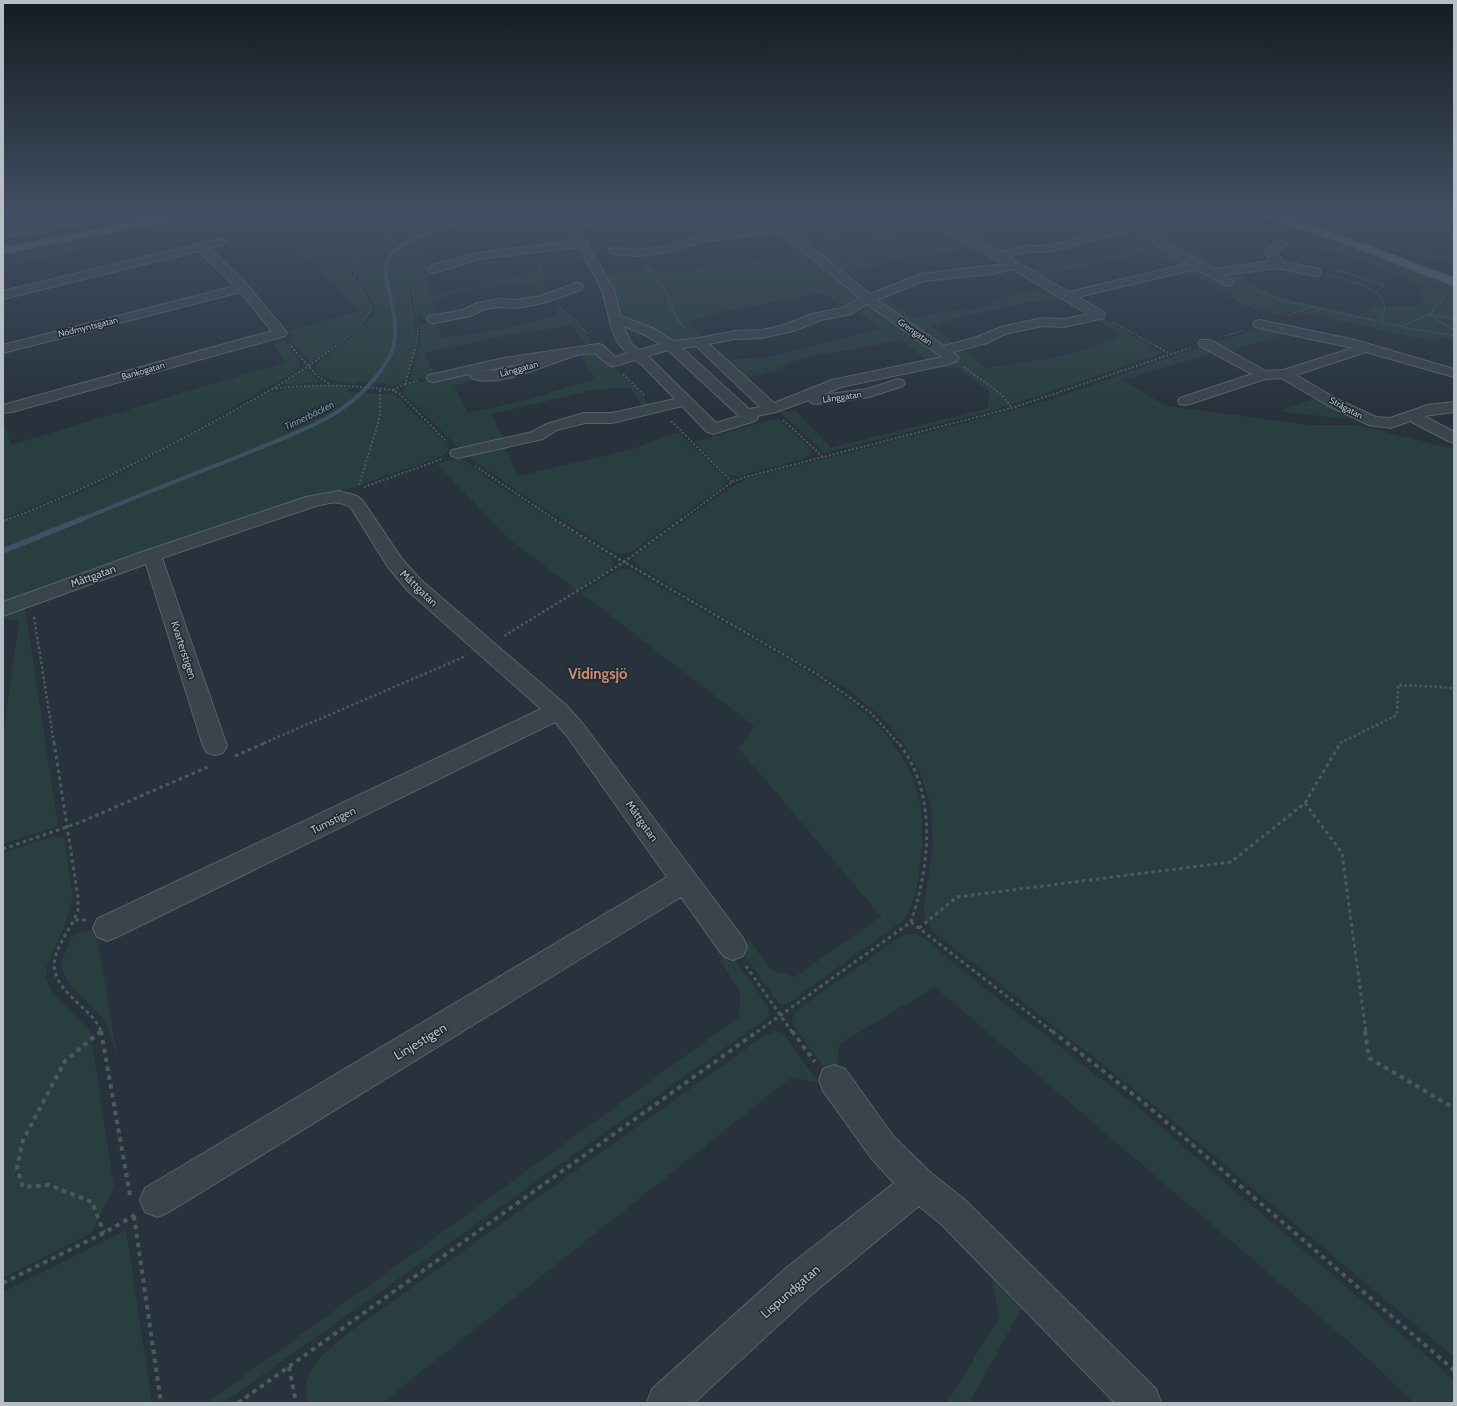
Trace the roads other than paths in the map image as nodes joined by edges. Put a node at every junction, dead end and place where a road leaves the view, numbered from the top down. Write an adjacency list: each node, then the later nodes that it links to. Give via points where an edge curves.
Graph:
1 (66, 280): 18 (street)
2 (235, 280): 15 (street)
3 (602, 280): 21 (street, via 608,290)
4 (844, 280): 20 (street, Grengatan)
5 (919, 280): 16 (street)
6 (967, 280): 13 (street)
7 (1040, 280): 11 (street)
8 (1136, 280): 19 (street)
9 (1436, 280): 14 (main road)
10 (1063, 282): 11 (street)
11 (1049, 285): 19 (street)
12 (577, 287): 22 (street, via 552,297 516,304 492,313 466,313)
13 (947, 287)
14 (1453, 287)
15 (244, 288): 28 (street, Nödmyntsgatan); 38 (street, Bankogatan, via 280,333)
16 (907, 288): 17 (street); 20 (street)
17 (932, 289)
18 (3, 295)
19 (1073, 295): 30 (street, Grengatan, via 1099,315 1064,323 1056,330 1027,337 1008,333 982,340)
20 (868, 299): 24 (street, via 846,311 791,322 762,334 735,335); 30 (street, Grengatan)
21 (615, 318): 26 (street, via 650,332); 29 (street, via 618,331 627,346)
22 (434, 319)
23 (1260, 324): 27 (street)
24 (699, 342): 26 (street); 39 (street)
25 (1205, 343): 32 (street, Strågatan)
26 (671, 346): 29 (street); 40 (street)
27 (1364, 347): 31 (street); 33 (street, Strågatan)
28 (3, 349)
29 (637, 355): 34 (street, Långgatan, via 612,362 598,348 516,360); 35 (street)
30 (945, 357): 39 (street, Långgatan, via 942,368 916,376 888,380 869,393 790,403)
31 (1454, 373)
32 (1264, 374): 33 (street, Strågatan); 36 (street, Strågatan)
33 (1284, 374): 41 (street, Strågatan, via 1334,403 1374,422 1391,423)
34 (434, 378)
35 (684, 401): 40 (street, via 713,429 750,418); 43 (street, via 612,418 599,426 562,436 536,436)
36 (1185, 401)
37 (1454, 407): 41 (street, Strågatan, via 1428,410)
38 (7, 409)
39 (771, 409): 40 (street, Långgatan)
40 (746, 414)
41 (1412, 416): 42 (street)
42 (1454, 438)
43 (458, 453)
44 (152, 555): 45 (street, Måttgatan); 46 (street, Måttgatan, via 312,501 332,497 347,498 358,505 403,574); 47 (street, Kvarterstigen)
45 (3, 609)
46 (558, 711): 48 (street, Måttgatan, via 576,730); 49 (street, Tumstigen)
47 (214, 756)
48 (684, 881): 50 (street, Måttgatan); 53 (street, Linjestigen)
49 (107, 928)
50 (733, 947)
51 (834, 1080): 52 (street, via 883,1148)
52 (920, 1185): 54 (street, Lispundgatan, via 798,1282); 55 (street, via 953,1212)
53 (138, 1206)
54 (666, 1403)
55 (1142, 1403)

